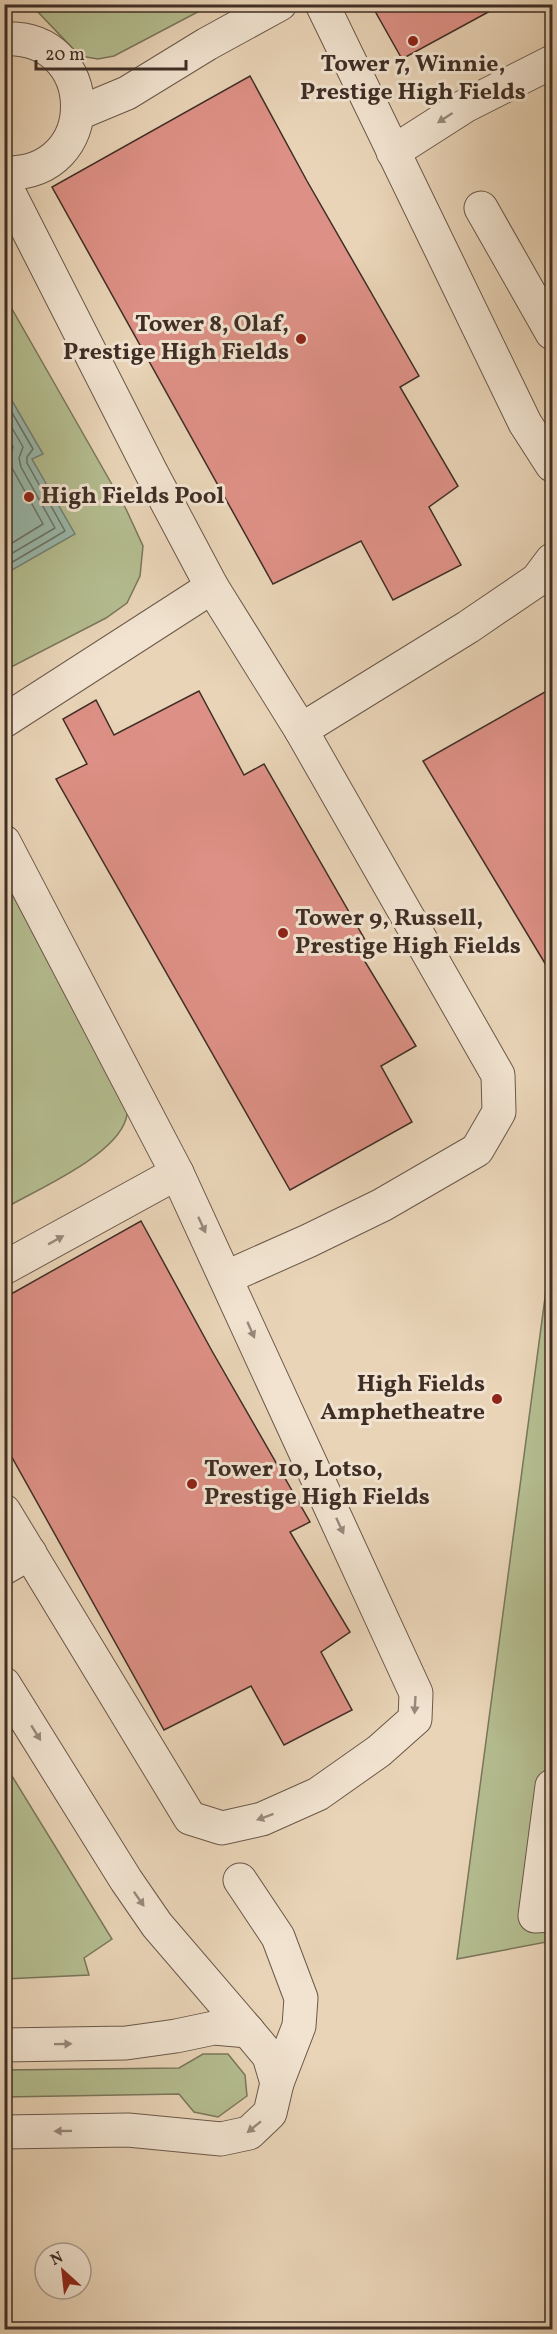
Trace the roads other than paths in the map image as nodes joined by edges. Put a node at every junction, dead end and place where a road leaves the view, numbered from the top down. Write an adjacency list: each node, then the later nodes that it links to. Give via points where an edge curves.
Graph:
1 (279, 4): 5 (street, via 127,93)
2 (322, 4): 6 (street)
3 (4, 39): 5 (street, via 28,41 62,60 78,94)
4 (552, 62): 6 (street, one-way to 6, via 465,106)
5 (79, 113): 7 (street, via 73,134 61,153 43,167 22,174)
6 (393, 152): 11 (street, via 525,423)
7 (4, 173)
8 (4, 183): 13 (street)
9 (481, 208): 10 (street)
10 (552, 333)
11 (552, 465)
12 (552, 560): 15 (street, via 537,580 468,627)
13 (212, 587): 14 (street); 15 (street)
14 (4, 722)
15 (301, 730): 19 (street, via 498,1075 500,1112 477,1150 382,1204)
16 (4, 842): 17 (street)
17 (177, 1173): 18 (street, one-way to 17); 19 (street, one-way to 19)
18 (4, 1268)
19 (226, 1276): 21 (street, one-way to 21, via 416,1692 415,1719 379,1751 318,1794 262,1819 222,1828 190,1818)
20 (4, 1510): 21 (street)
21 (17, 1561)
22 (4, 1684): 26 (street, one-way to 26, via 157,1925)
23 (552, 1786): 25 (street, via 535,1916)
24 (240, 1880): 28 (street, via 278,1938 301,1998 299,2026)
25 (552, 1916)
26 (248, 2031): 27 (street, one-way to 26, via 126,2043 214,2028); 28 (street, via 269,2056)
27 (4, 2045)
28 (277, 2083): 29 (street, one-way to 29, via 270,2113 249,2133 221,2139 128,2130)
29 (4, 2132)

